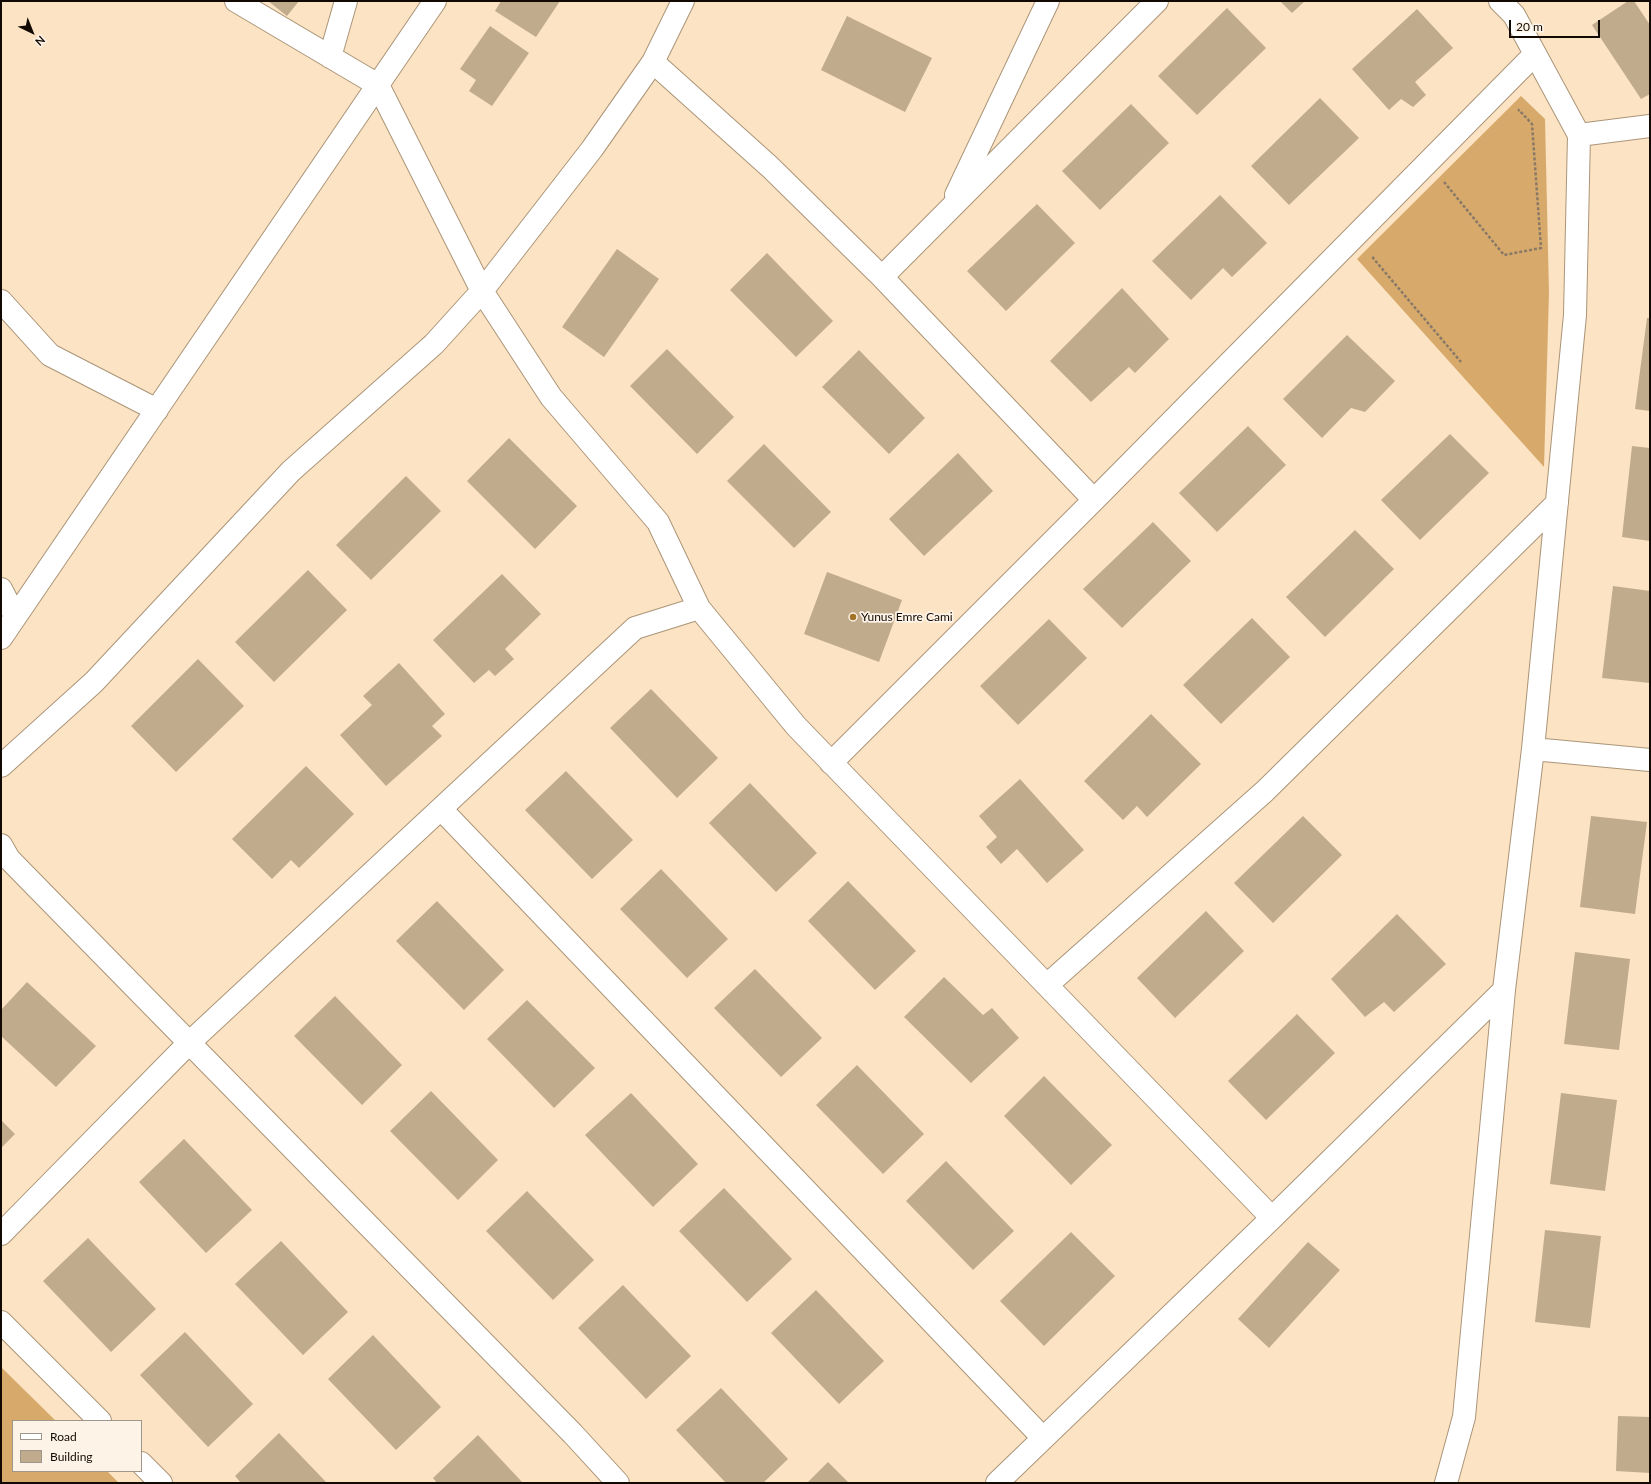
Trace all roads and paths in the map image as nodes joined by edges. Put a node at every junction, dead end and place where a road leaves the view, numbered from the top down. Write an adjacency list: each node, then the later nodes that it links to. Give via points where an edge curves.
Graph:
1 (236, 1): 9 (street)
2 (346, 1): 9 (street)
3 (435, 1): 11 (street)
4 (683, 1): 10 (street)
5 (1048, 1): 18 (street)
6 (1157, 1): 18 (street)
7 (1500, 1): 8 (street, via 1514,15)
8 (1535, 54): 14 (street); 25 (street)
9 (330, 57): 11 (street)
10 (653, 62): 20 (street, via 770,167); 21 (street, via 592,149)
11 (378, 85): 21 (street); 24 (street)
12 (1514, 115): 16 (path, via 1519,110 1532,124 1541,248 1504,255)
13 (1650, 126): 14 (street)
14 (1579, 135): 26 (street, via 1575,315)
15 (1451, 179): 16 (path)
16 (1446, 184): 17 (path)
17 (1440, 190)
18 (950, 210): 20 (street)
19 (1378, 252): 23 (path, via 1373,258)
20 (882, 277): 25 (street)
21 (482, 291): 28 (street, via 551,397 658,522); 34 (street, via 434,344 291,471 94,682)
22 (1, 301): 24 (street, via 50,355)
23 (1461, 362)
24 (157, 410): 29 (street)
25 (1094, 500): 33 (street)
26 (1557, 503): 31 (street); 37 (street, via 1264,791)
27 (1, 589): 29 (street)
28 (699, 608): 33 (street, via 796,726); 35 (street, via 635,628)
29 (16, 616): 30 (street)
30 (1, 638)
31 (1533, 749): 32 (street); 38 (street)
32 (1650, 760)
33 (831, 763): 37 (street)
34 (1, 766)
35 (441, 809): 39 (street); 44 (street)
36 (1, 845): 39 (street, via 9,859)
37 (1047, 985): 40 (street)
38 (1504, 990): 40 (street); 49 (street, via 1464,1417)
39 (189, 1043): 41 (street); 47 (street, via 568,1428)
40 (1272, 1218): 44 (street)
41 (1, 1234)
42 (1, 1322): 43 (street)
43 (99, 1420)
44 (1043, 1438): 48 (street)
45 (142, 1464): 46 (street)
46 (161, 1483)
47 (618, 1483)
48 (997, 1483)
49 (1446, 1483)

